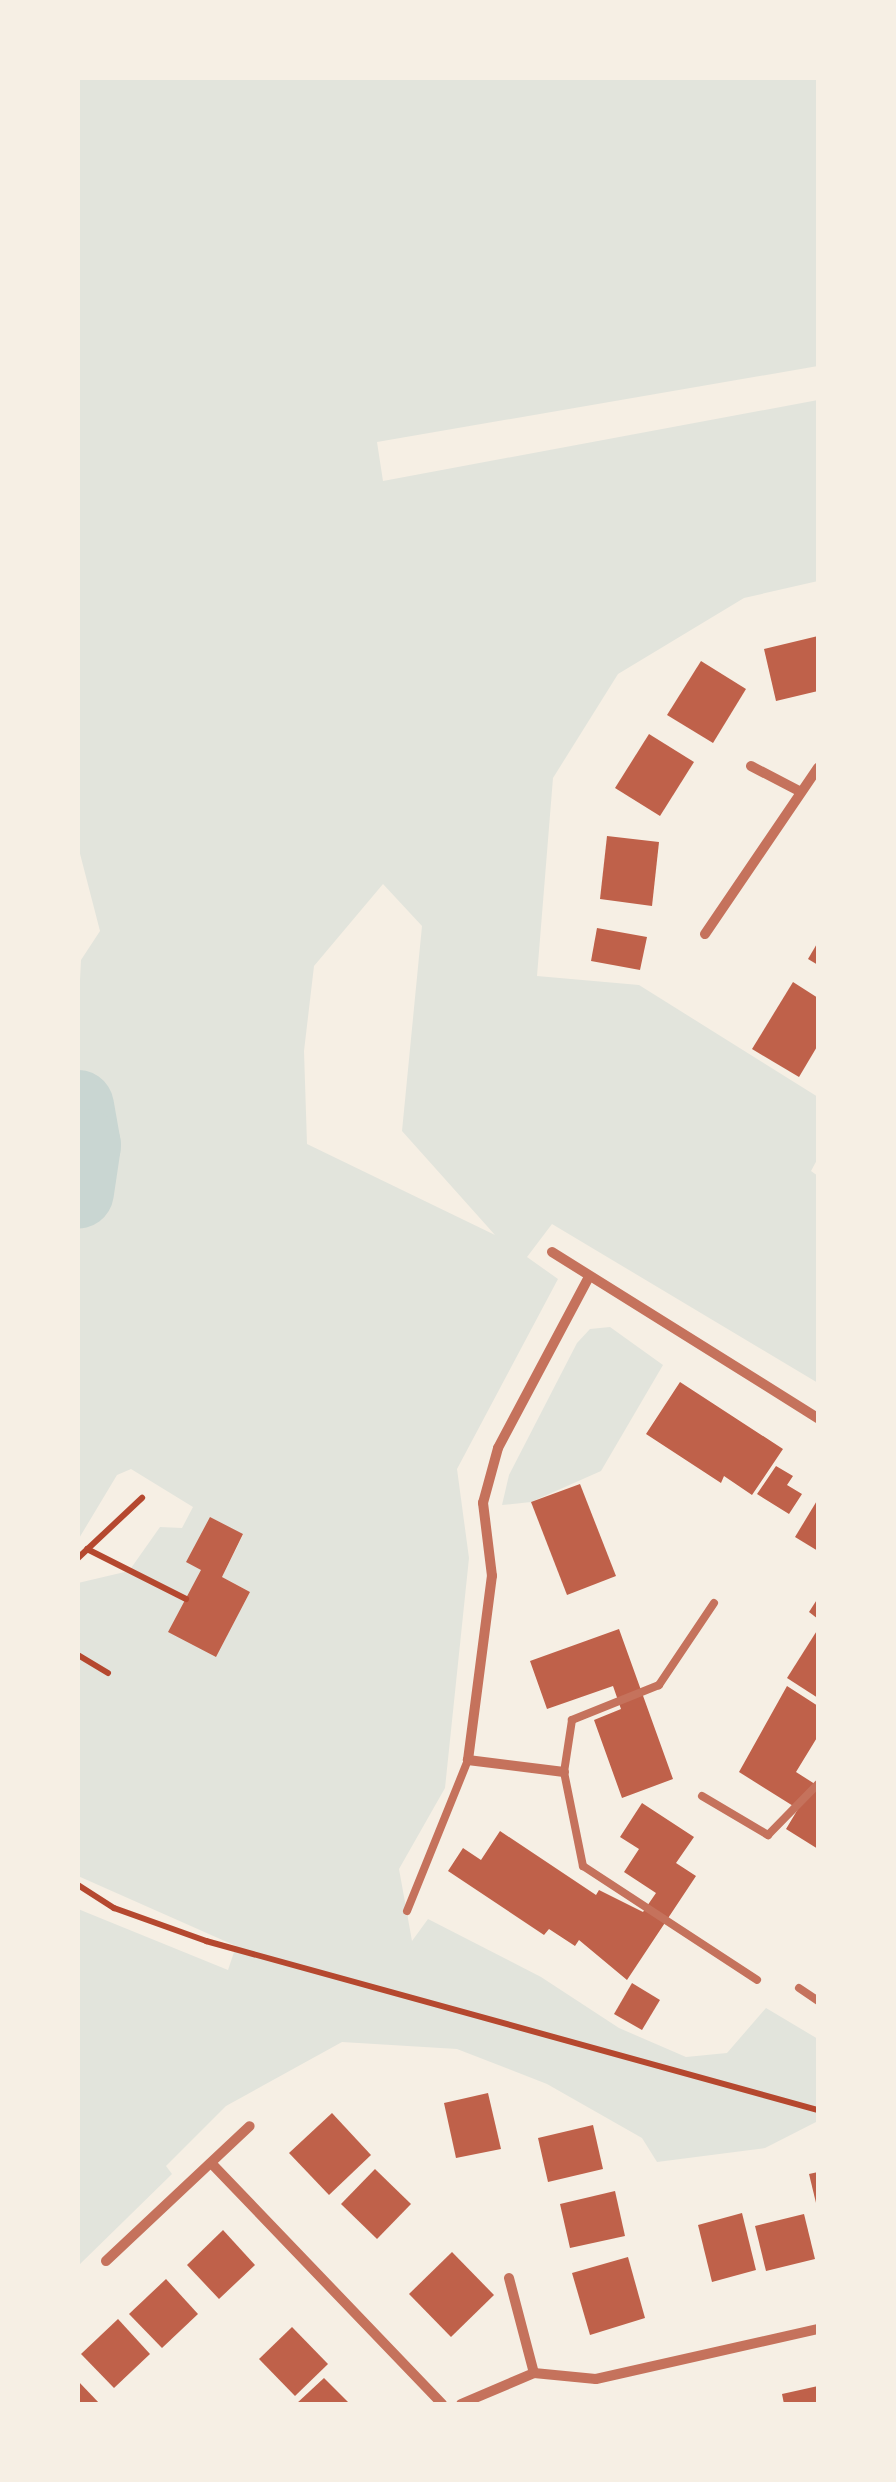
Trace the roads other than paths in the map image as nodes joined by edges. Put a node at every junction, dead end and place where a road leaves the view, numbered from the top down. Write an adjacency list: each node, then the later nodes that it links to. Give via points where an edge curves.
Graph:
1 (751, 766): 3 (street)
2 (818, 768): 3 (street)
3 (799, 791): 4 (street)
4 (705, 934)
5 (552, 1252): 6 (street)
6 (589, 1278): 7 (street); 9 (street, via 498,1448 483,1504 492,1576)
7 (818, 1418)
8 (714, 1603): 10 (lane, via 659,1685 572,1720)
9 (468, 1760): 10 (street); 13 (lane)
10 (564, 1772): 14 (lane, via 583,1866)
11 (818, 1784): 12 (lane, via 768,1835)
12 (702, 1796)
13 (408, 1911)
14 (757, 1980)
15 (799, 1988): 16 (lane)
16 (818, 2002)
17 (250, 2126): 18 (street)
18 (212, 2166): 19 (street); 23 (street)
19 (106, 2261)
20 (508, 2278): 22 (street)
21 (818, 2329): 22 (street, via 596,2379)
22 (534, 2372): 24 (street)
23 (442, 2404)
24 (461, 2404)

